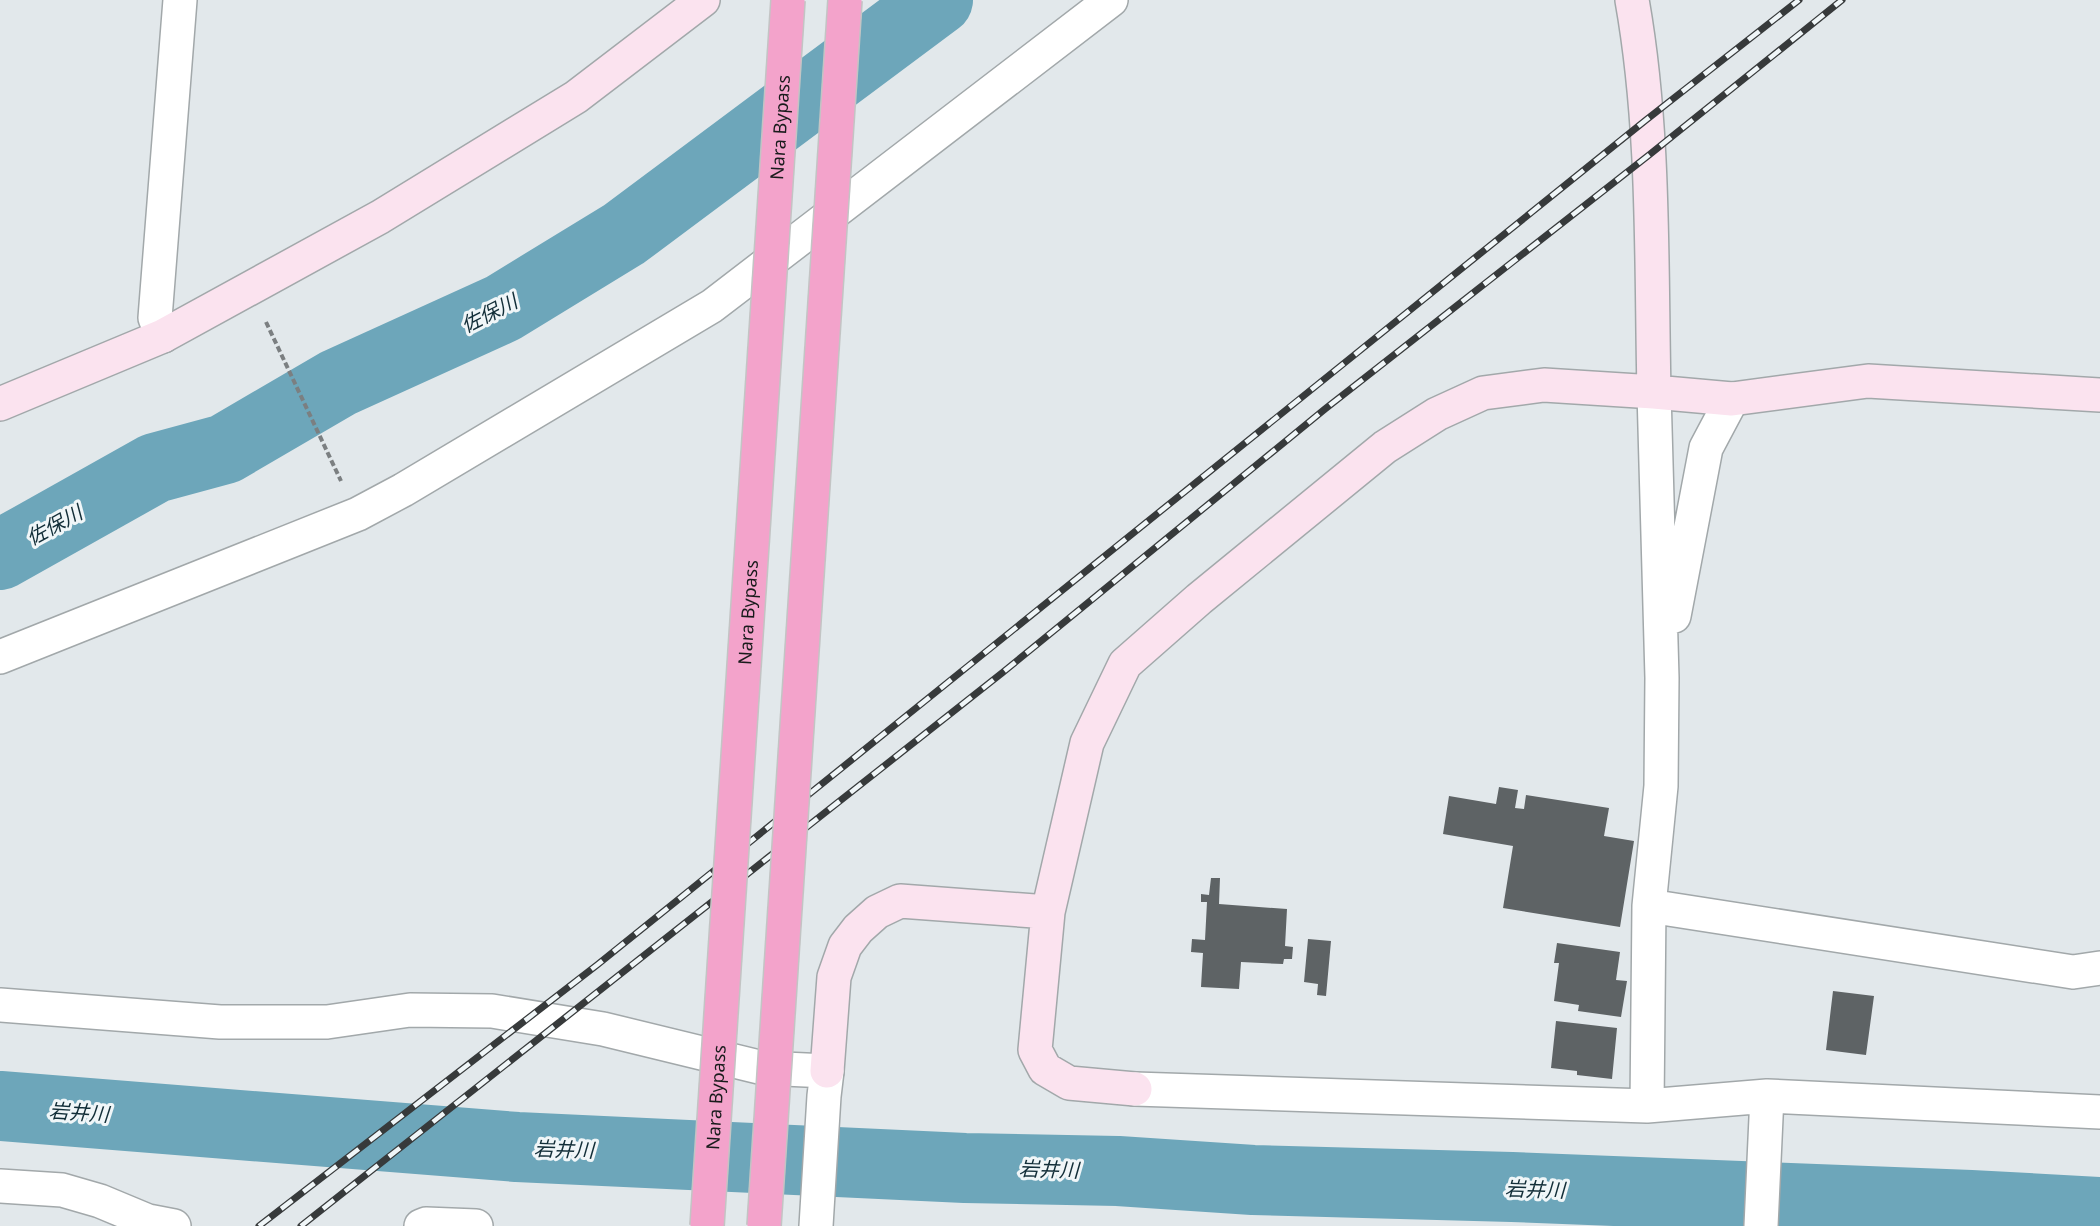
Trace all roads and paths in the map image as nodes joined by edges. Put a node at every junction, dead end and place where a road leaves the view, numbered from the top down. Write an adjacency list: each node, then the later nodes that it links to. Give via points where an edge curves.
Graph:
1 (180, 0): 8 (street, via 155,318)
2 (703, 0): 8 (street, via 576,97 380,217)
3 (788, 0): 29 (highway, Nara Bypass, bridge)
4 (845, 0): 30 (highway, bridge)
5 (1111, 0): 14 (street, via 712,306 403,490 358,514)
6 (1632, 0): 9 (street, via 1640,45 1649,155)
7 (262, 314): 13 (path)
8 (163, 336): 12 (street)
9 (1654, 392): 11 (street); 15 (street); 17 (street, via 1544,385 1483,393 1437,414 1385,447 1199,598 1125,664 1088,743)
10 (2100, 395): 11 (street, via 1868,381)
11 (1731, 399): 15 (street, via 1706,448)
12 (0, 404)
13 (345, 490)
14 (0, 657)
15 (1662, 678): 16 (street, via 1661,786)
16 (1649, 906): 18 (street, via 2073,972); 21 (street)
17 (1048, 912): 20 (street, via 900,901 877,912 845,946 834,977); 21 (street, via 1035,1050 1046,1069 1069,1083 1135,1089)
18 (2100, 968)
19 (0, 1005): 20 (street, via 220,1022 327,1022 410,1010 492,1011 603,1029)
20 (825, 1084): 25 (street)
21 (1647, 1106): 22 (street)
22 (1766, 1109): 23 (street); 31 (street)
23 (2100, 1112)
24 (0, 1186): 26 (street, via 62,1190 148,1221)
25 (816, 1225)
26 (174, 1226)
27 (421, 1226): 28 (street)
28 (476, 1226)
29 (707, 1226)
30 (764, 1226)
31 (1761, 1226)

